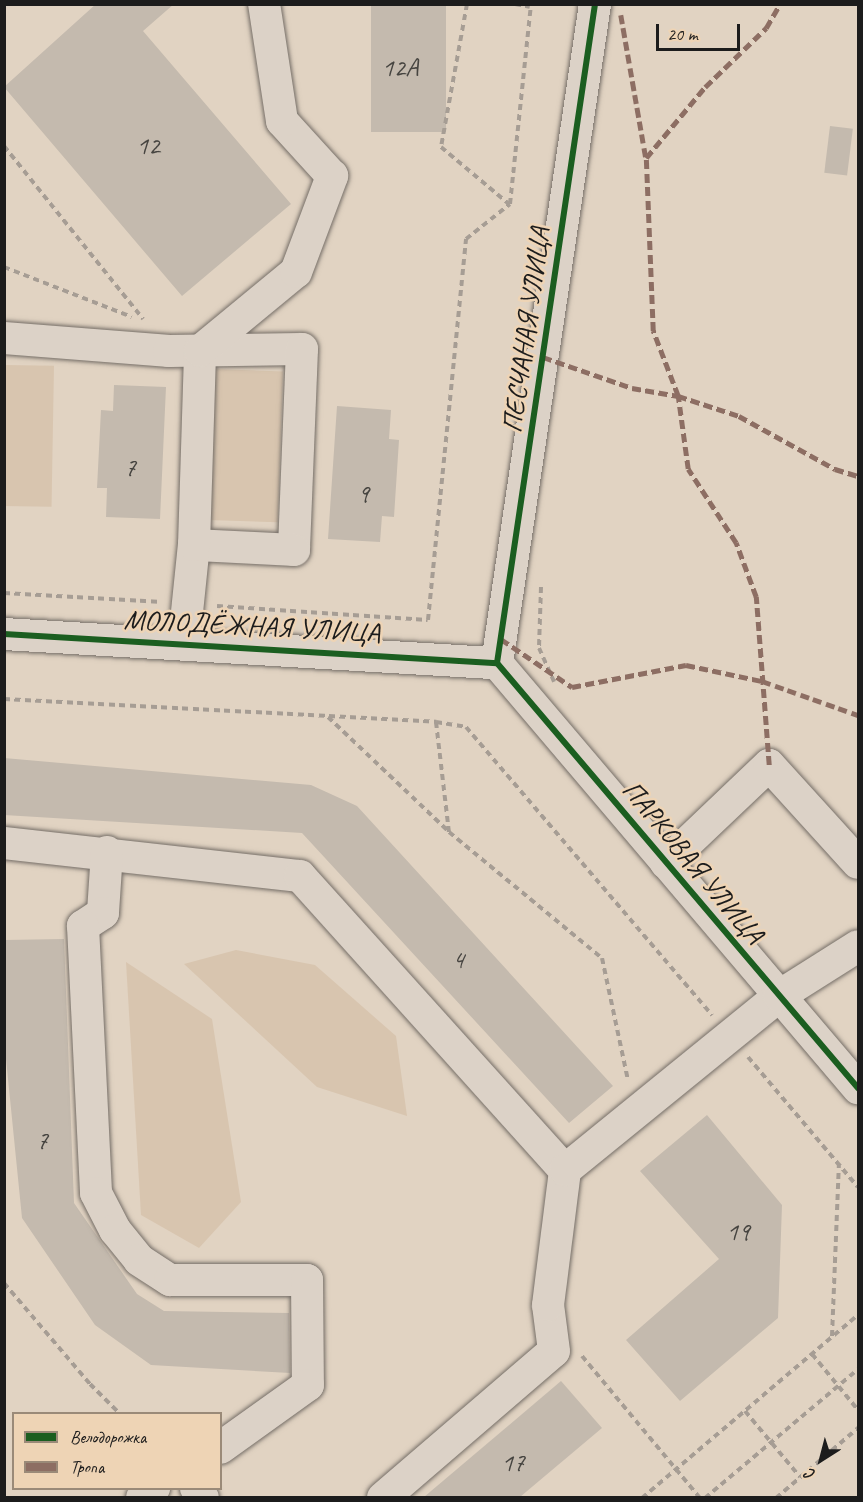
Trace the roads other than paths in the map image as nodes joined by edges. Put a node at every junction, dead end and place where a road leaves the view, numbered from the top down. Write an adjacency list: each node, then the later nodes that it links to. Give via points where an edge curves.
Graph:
1 (264, 4): 4 (street, via 282,121 332,176 296,272)
2 (596, 4): 8 (street, ПЕСЧАНАЯ УЛИЦА)
3 (4, 338): 4 (street)
4 (200, 351): 5 (street); 5 (street, via 302,349 294,550)
5 (194, 545): 7 (street)
6 (4, 634): 7 (street, МОЛОДЁЖНАЯ УЛИЦА)
7 (184, 641): 8 (street, МОЛОДЁЖНАЯ УЛИЦА)
8 (497, 663): 11 (street, ПАРКОВАЯ УЛИЦА)
9 (4, 843): 10 (street)
10 (107, 852): 16 (street, via 300,876); 17 (street, via 103,913 83,926 96,1193 116,1230 139,1260 170,1280 307,1280 308,1385)
11 (666, 863): 12 (street, via 769,765); 14 (street, ПАРКОВАЯ УЛИЦА)
12 (858, 863)
13 (858, 946): 14 (street)
14 (779, 996): 15 (street, ПАРКОВАЯ УЛИЦА); 16 (street)
15 (858, 1088)
16 (565, 1170): 18 (street, via 548,1305 554,1351)
17 (222, 1447)
18 (383, 1497)

